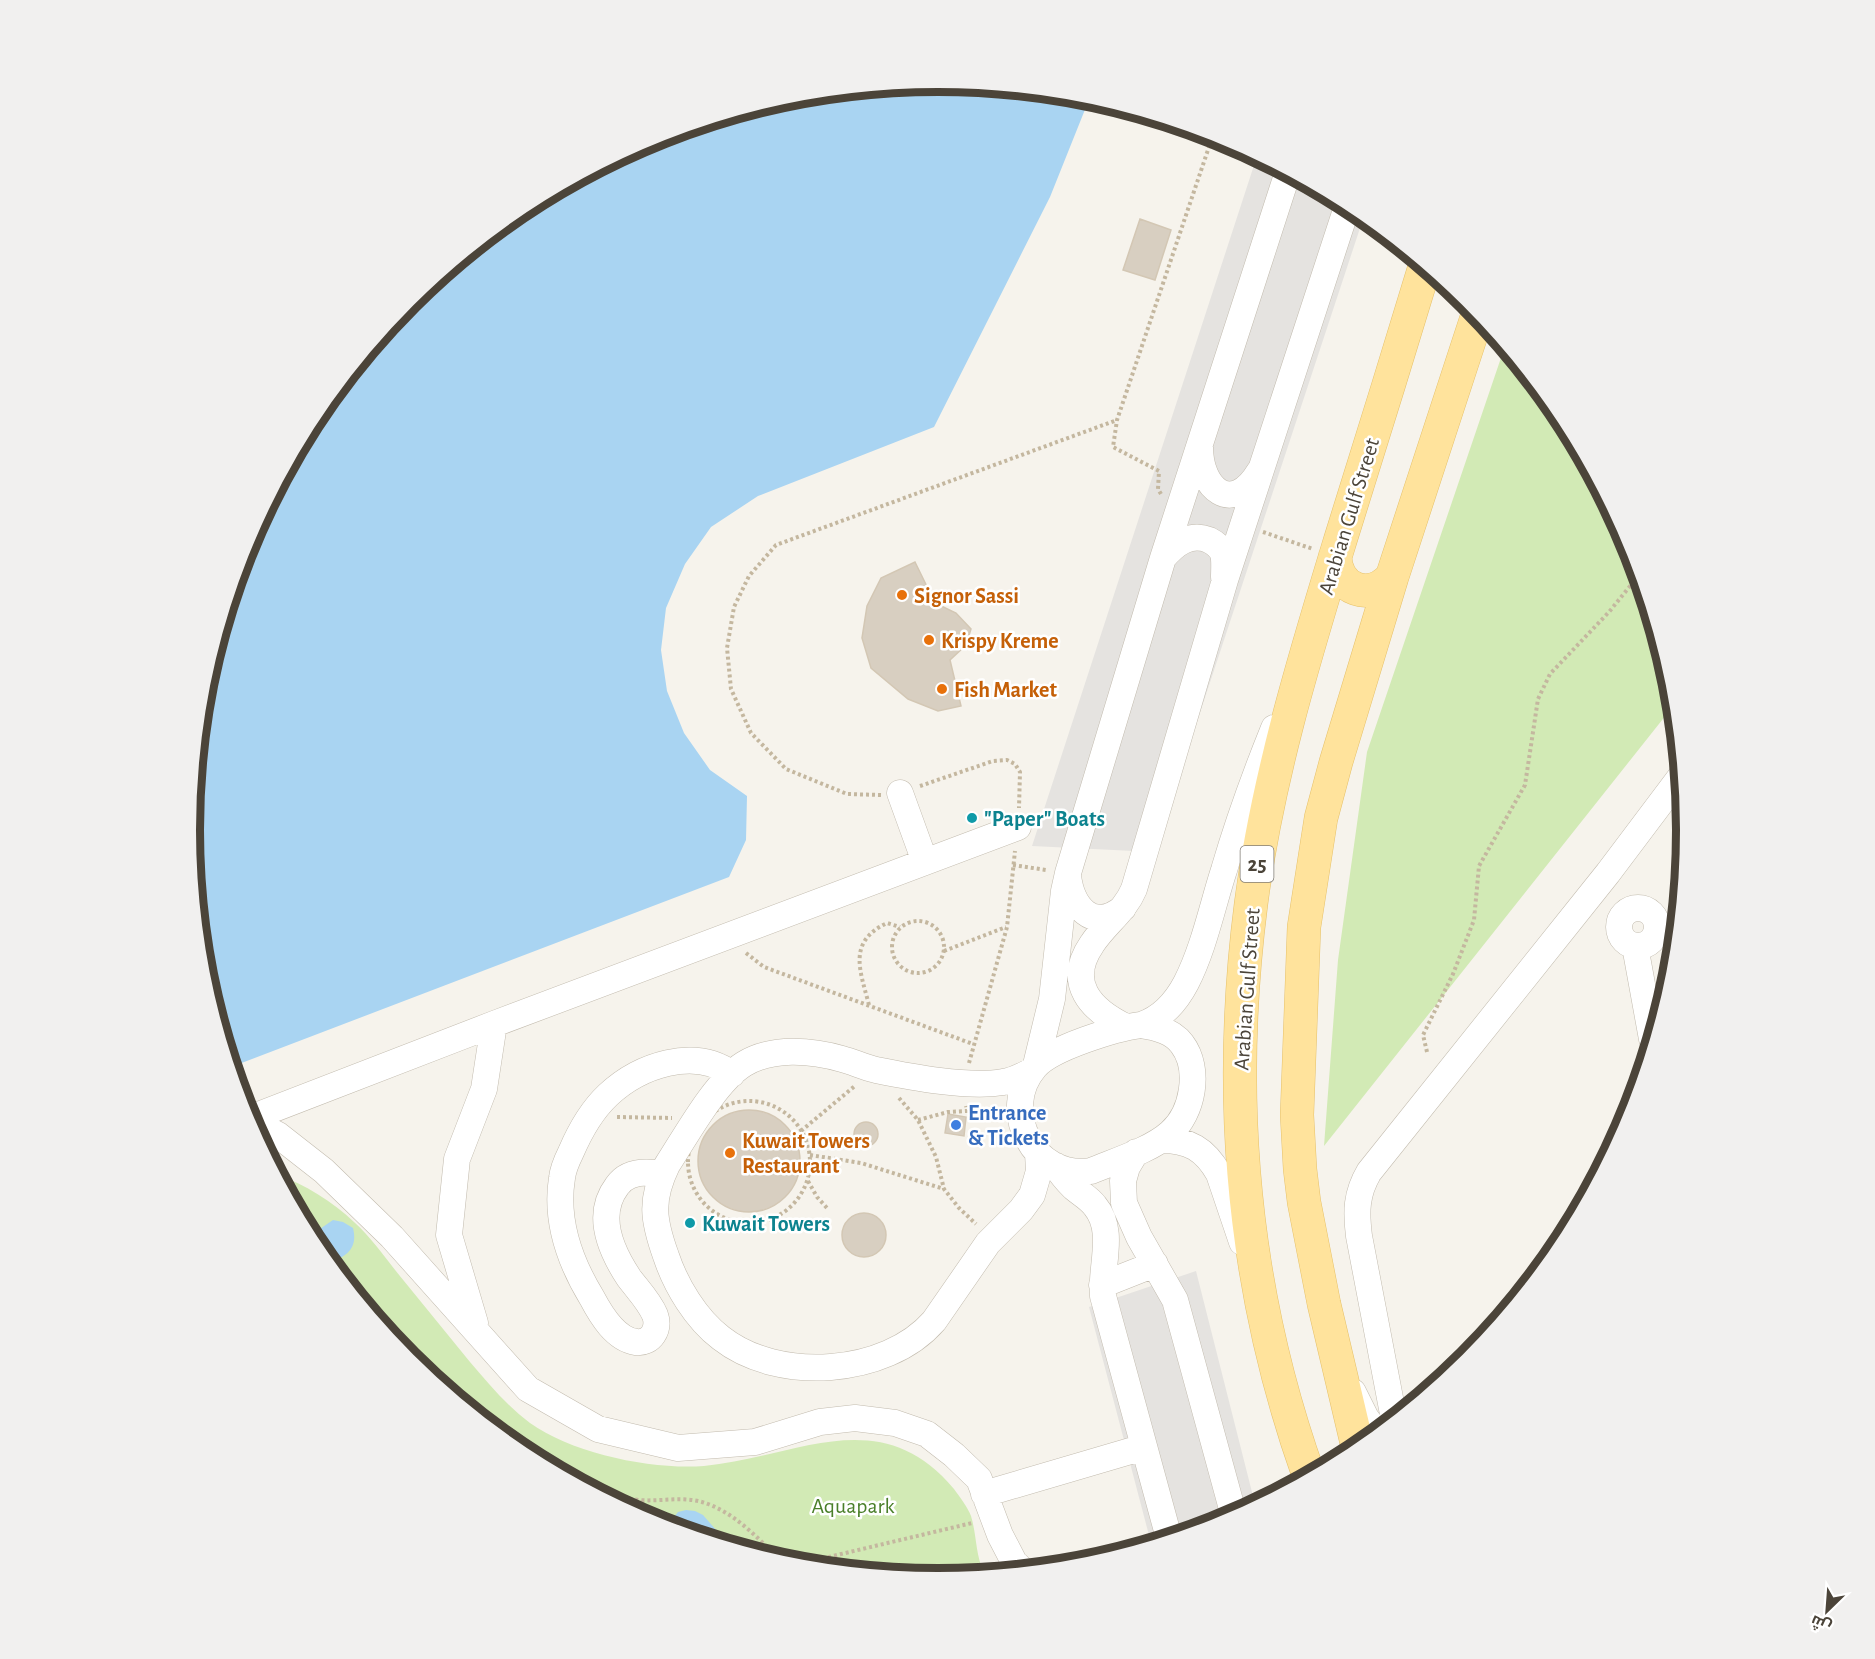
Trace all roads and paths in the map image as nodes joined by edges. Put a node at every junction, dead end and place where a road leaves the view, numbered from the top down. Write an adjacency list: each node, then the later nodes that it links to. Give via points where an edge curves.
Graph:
1 (1210, 144): 6 (path)
2 (1286, 179): 7 (street)
3 (1345, 214): 8 (street)
4 (1423, 274): 11 (main road, Arabian Gulf Street / 25)
5 (1475, 325): 13 (main road)
6 (1117, 420): 9 (path, via 1113,447 1159,471 1158,489); 18 (path, via 776,545 749,576 734,608 727,648 731,689 751,733 786,769 847,794)
7 (1200, 447): 8 (street, via 1206,478 1222,492 1237,494 1246,489); 9 (street)
8 (1262, 466): 10 (street)
9 (1178, 515): 12 (street)
10 (1243, 525): 11 (path); 14 (street)
11 (1335, 557): 13 (main road, via 1338,572 1353,587 1374,590); 16 (main road, Arabian Gulf Street / 25)
12 (1163, 558): 14 (street, via 1180,542 1204,538 1223,554); 22 (street)
13 (1392, 577): 61 (main road, via 1321,818 1304,927 1297,1115 1300,1170 1312,1250)
14 (1224, 580): 24 (street, via 1134,889)
15 (1633, 583): 37 (path, via 1550,674 1538,699 1525,785 1479,866 1474,920 1454,974 1423,1035)
16 (1312, 633): 35 (street, via 1251,787 1187,981 1166,1011 1150,1022); 59 (main road, Arabian Gulf Street / 25, via 1272,789 1245,958 1242,1173)
17 (1674, 785): 23 (street)
18 (900, 793): 19 (path, via 993,761 1007,760 1020,772); 20 (street)
19 (1018, 827): 20 (street); 21 (path)
20 (925, 862): 29 (street)
21 (1013, 865): 22 (path); 28 (path)
22 (1068, 873): 24 (street, via 1074,900 1086,912 1106,918); 38 (street, via 1052,999)
23 (1608, 873): 25 (street); 62 (street, via 1369,1172 1359,1191 1359,1236)
24 (1124, 907): 35 (street, via 1092,944 1084,960 1082,981 1094,1007 1106,1017)
25 (1626, 912): 26 (street, via 1641,907); 30 (street, via 1619,932)
26 (1667, 922): 30 (street, via 1653,940)
27 (900, 927): 31 (path, via 924,922 935,928); 31 (path, via 893,939 892,953 899,965 912,972 926,972 938,964); 32 (path, via 887,923 864,940 858,958)
28 (1007, 927): 31 (path); 36 (path)
29 (725, 937): 32 (path, via 764,967); 33 (street)
30 (1635, 946): 34 (street)
31 (944, 951)
32 (869, 1006): 36 (path)
33 (494, 1024): 42 (street); 60 (street, via 484,1089 457,1159 449,1235)
34 (1649, 1024)
35 (1134, 1026): 38 (street, via 1047,1056); 48 (street, via 1162,1030 1175,1037 1190,1063 1192,1087 1188,1107 1178,1125)
36 (973, 1044): 41 (path)
37 (1427, 1052)
38 (1034, 1068): 41 (street, via 1000,1083); 51 (street, via 1022,1093 1020,1113 1029,1143)
39 (875, 1070): 40 (street, via 824,1054 783,1052 756,1059); 41 (street); 45 (path); 47 (path)
40 (732, 1074): 43 (street, via 706,1062 662,1064 618,1087); 44 (street)
41 (964, 1083): 45 (path, via 967,1112 948,1112)
42 (258, 1115)
43 (590, 1116): 44 (path); 52 (street, via 562,1175 562,1225 576,1270 593,1300 616,1331 634,1341 652,1338 656,1319 618,1256 607,1232 605,1212 614,1189 628,1176 643,1172)
44 (702, 1118): 47 (path, via 721,1107 757,1102 775,1107); 52 (street); 53 (path, via 688,1150 688,1168 692,1186 716,1214 734,1221 770,1220 793,1204)
45 (918, 1120): 54 (path, via 936,1157)
46 (263, 1128): 60 (street, via 324,1171 392,1237)
47 (801, 1131): 50 (path)
48 (1161, 1140): 49 (street); 59 (street, via 1191,1145 1215,1166)
49 (1136, 1152): 51 (street, via 1091,1171 1072,1172); 57 (street, via 1127,1167 1122,1195 1132,1223)
50 (810, 1155): 53 (path); 54 (path, via 861,1163)
51 (1047, 1160): 56 (street, via 1032,1195); 58 (street, via 1097,1208 1106,1234)
52 (662, 1174): 56 (street, via 654,1202 657,1231 683,1292 722,1339 779,1364 843,1366 881,1356 912,1342 934,1321)
53 (807, 1181): 55 (path)
54 (944, 1189): 56 (path)
55 (827, 1208)
56 (992, 1238)
57 (1155, 1264): 58 (street); 71 (street, via 1176,1300)
58 (1102, 1285): 65 (street)
59 (1259, 1294): 66 (main road, Arabian Gulf Street / 25)
60 (477, 1330): 70 (street, via 528,1389 598,1429 678,1448 755,1442 820,1422 855,1419 895,1423 927,1434 954,1455 978,1479)
61 (1336, 1358): 63 (street); 64 (main road)
62 (1392, 1410)
63 (1372, 1426)
64 (1355, 1438)
65 (1144, 1447): 70 (street); 72 (street)
66 (1307, 1469)
67 (626, 1498): 68 (path)
68 (642, 1500): 69 (path); 73 (path, via 679,1498 707,1503 731,1514)
69 (644, 1506)
70 (989, 1506): 74 (path); 75 (street)
71 (1232, 1506)
72 (1167, 1530)
73 (767, 1547)
74 (820, 1557)
75 (1017, 1563)

